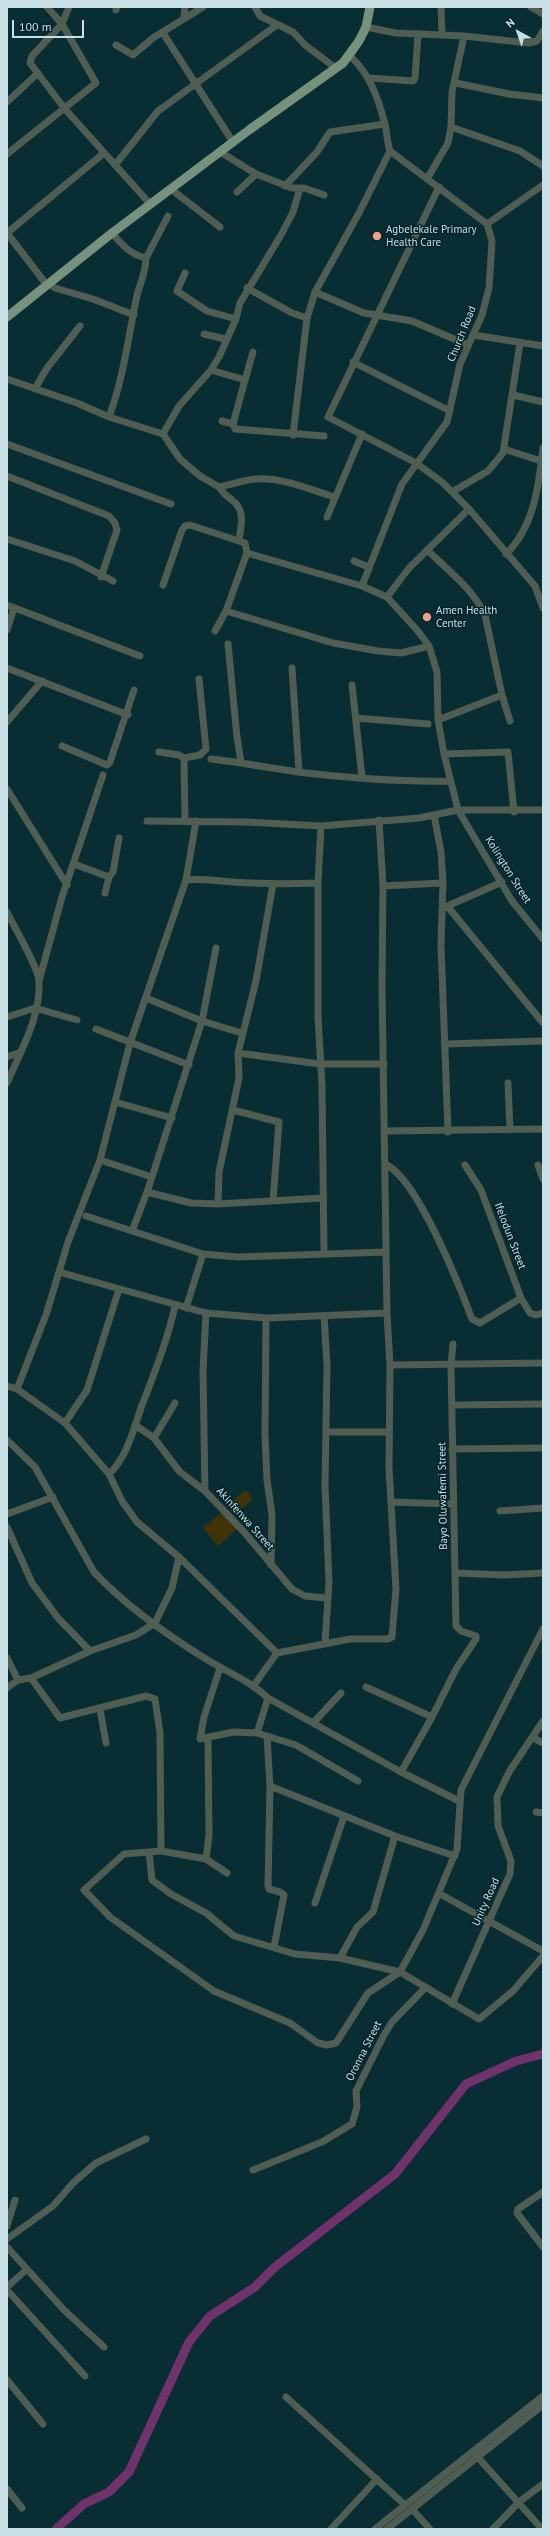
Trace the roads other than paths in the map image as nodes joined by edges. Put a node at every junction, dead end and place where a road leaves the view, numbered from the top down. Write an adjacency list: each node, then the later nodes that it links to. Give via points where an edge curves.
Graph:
1 (47, 7): 12 (street)
2 (69, 7): 12 (street)
3 (185, 7): 11 (street)
4 (203, 7): 11 (street)
5 (255, 7): 13 (street, via 260,16)
6 (366, 7): 22 (main road, via 355,40 347,53)
7 (370, 7): 14 (main road)
8 (441, 7): 18 (street)
9 (531, 7): 10 (street)
10 (543, 14)
11 (184, 17): 16 (street)
12 (62, 24): 23 (street, via 32,56 30,64); 30 (street, via 96,81 95,85)
13 (277, 25): 22 (street, via 293,32 305,45); 26 (street)
14 (366, 27): 17 (street); 21 (main road)
15 (543, 31): 19 (street, via 534,43)
16 (163, 33): 20 (street, via 153,38 133,56); 26 (street)
17 (418, 35): 18 (street); 24 (street, via 413,81)
18 (442, 35): 19 (street)
19 (464, 36): 25 (street)
20 (116, 45)
21 (350, 56): 24 (street); 27 (main road)
22 (333, 66): 27 (main road)
23 (38, 74): 29 (street); 30 (street)
24 (368, 78): 31 (street)
25 (456, 83): 28 (street); 32 (street, via 452,92)
26 (196, 86): 33 (street); 38 (street, via 158,111)
27 (309, 86): 33 (main road); 36 (main road)
28 (543, 98)
29 (7, 102)
30 (65, 109): 35 (street); 37 (street)
31 (385, 124): 34 (street); 43 (street, via 330,132 317,152)
32 (451, 127): 39 (street, via 520,151); 41 (street, via 445,149)
33 (230, 139): 49 (main road)
34 (390, 151): 41 (street); 59 (street)
35 (104, 152): 38 (street); 53 (street)
36 (222, 153): 40 (street); 46 (main road)
37 (7, 154)
38 (115, 165): 49 (street)
39 (543, 166)
40 (256, 174): 43 (street); 47 (street)
41 (427, 179): 44 (street)
42 (543, 185): 51 (street)
43 (285, 186): 45 (street)
44 (438, 187): 51 (street); 61 (street)
45 (300, 188): 48 (street); 58 (street, via 293,212 281,235)
46 (172, 190): 49 (main road); 52 (street)
47 (237, 192)
48 (324, 195)
49 (149, 203): 54 (main road); 57 (main road)
50 (168, 216): 55 (street)
51 (487, 224): 68 (street, Church Road, via 492,235 491,277 484,310)
52 (220, 227)
53 (7, 233): 57 (street)
54 (112, 233): 55 (street, via 123,247 137,256); 57 (main road)
55 (146, 258): 62 (street, via 146,270)
56 (185, 273): 65 (street, via 177,291 208,311)
57 (45, 281): 60 (main road); 62 (street, via 55,288); 63 (main road)
58 (247, 288): 64 (street, via 288,311); 65 (street)
59 (315, 292): 61 (street, via 364,314); 64 (street)
60 (7, 310)
61 (376, 314): 72 (street, via 412,321); 74 (street)
62 (134, 315): 82 (street, via 123,376)
63 (7, 317)
64 (307, 318): 87 (street)
65 (236, 319): 69 (street)
66 (80, 326): 78 (street, via 47,368)
67 (204, 334): 69 (street)
68 (474, 335): 70 (street); 72 (street, Church Road)
69 (225, 339): 75 (street)
70 (520, 343): 71 (street); 79 (street)
71 (543, 344)
72 (468, 345): 81 (street, Church Road, via 460,364)
73 (253, 352): 77 (street)
74 (353, 362): 81 (street); 86 (street, via 328,414 330,418)
75 (211, 370): 77 (street); 85 (street, via 179,406)
76 (7, 379): 78 (street)
77 (245, 380): 84 (street)
78 (35, 389): 82 (street)
79 (513, 395): 80 (street); 91 (street)
80 (543, 402)
81 (450, 411): 93 (street, Church Road, via 444,428)
82 (109, 417): 85 (street)
83 (222, 421): 84 (street)
84 (233, 424): 87 (street, via 236,429)
85 (164, 434): 95 (street, via 187,466)
86 (362, 434): 93 (street); 97 (street)
87 (293, 435): 88 (street)
88 (324, 436)
89 (7, 444): 98 (street)
90 (543, 448): 92 (street)
91 (504, 449): 92 (street); 96 (street, via 499,460 488,471)
92 (541, 461): 105 (street, via 531,513 524,530)
93 (416, 464): 96 (street); 107 (street, Church Road, via 402,484)
94 (7, 476): 108 (street, via 109,516 115,523 116,530)
95 (219, 487): 97 (street, via 256,479 292,484); 102 (street, via 221,492 237,503 241,510)
96 (452, 492): 99 (street)
97 (335, 498): 100 (street)
98 (171, 504)
99 (469, 509): 103 (street); 105 (street)
100 (327, 517)
101 (7, 540): 108 (street, via 75,561)
102 (239, 540): 104 (street, via 247,545); 110 (street, via 186,526)
103 (426, 550): 112 (street); 128 (street, via 460,581 479,603 485,615)
104 (247, 553): 111 (street); 116 (street)
105 (506, 554): 115 (street, via 535,586)
106 (354, 561): 107 (street)
107 (368, 567): 111 (street, Church Road)
108 (101, 577): 109 (street)
109 (113, 581)
110 (163, 585)
111 (362, 586): 112 (street)
112 (387, 597): 120 (street)
113 (7, 605): 114 (street)
114 (14, 608): 117 (street); 121 (street)
115 (543, 608)
116 (226, 611): 118 (street); 120 (street, via 333,643 378,651 400,653)
117 (7, 630)
118 (215, 631)
119 (228, 644): 140 (street, via 236,737)
120 (429, 646): 131 (street, Kolington Street, via 437,672)
121 (140, 656)
122 (7, 668): 125 (street)
123 (292, 668): 141 (street)
124 (198, 679): 138 (street, via 206,749 200,755)
125 (42, 681): 129 (street); 133 (street)
126 (352, 685): 130 (street)
127 (134, 690): 129 (street)
128 (502, 695): 131 (street); 132 (street)
129 (128, 715): 135 (street, via 107,765)
130 (356, 718): 134 (street); 143 (street)
131 (438, 720): 137 (street, Kolington Street)
132 (510, 721)
133 (7, 722)
134 (428, 724)
135 (62, 746)
136 (159, 752): 138 (street)
137 (444, 754): 144 (street, Kolington Street); 148 (street, via 508,752)
138 (184, 758): 150 (street)
139 (211, 759): 140 (street)
140 (242, 762): 141 (street)
141 (299, 772): 143 (street)
142 (103, 775): 156 (street)
143 (362, 777): 144 (street)
144 (450, 781): 146 (street, Kolington Street)
145 (7, 789): 163 (street)
146 (458, 810): 148 (street); 149 (street); 159 (street, Kolington Street)
147 (543, 810): 148 (street)
148 (514, 812)
149 (434, 815): 151 (street); 161 (street, via 441,852)
150 (185, 820): 152 (street); 153 (street)
151 (379, 820): 154 (street); 164 (street)
152 (147, 821)
153 (196, 822): 154 (street); 158 (street)
154 (321, 826): 160 (street)
155 (119, 838): 157 (street, via 113,872)
156 (74, 864): 157 (street); 163 (street)
157 (109, 877): 165 (street)
158 (186, 880): 162 (street, via 203,878); 171 (street)
159 (502, 882): 166 (street); 168 (street, Kolington Street, via 516,908)
160 (318, 883): 162 (street); 185 (street)
161 (443, 883): 164 (street); 166 (street)
162 (273, 884): 178 (street, via 256,981)
163 (67, 885): 170 (street)
164 (383, 886): 186 (street)
165 (105, 893)
166 (445, 907): 176 (street); 181 (street, via 441,945)
167 (7, 912): 170 (street)
168 (543, 939)
169 (216, 948): 175 (street)
170 (39, 981): 172 (street)
171 (146, 998): 175 (street); 180 (street)
172 (35, 1008): 173 (street); 174 (street); 182 (street)
173 (7, 1017)
174 (77, 1020)
175 (202, 1021): 178 (street); 187 (street)
176 (543, 1023)
177 (96, 1029): 180 (street)
178 (242, 1033): 183 (street)
179 (543, 1040): 181 (street)
180 (130, 1043): 187 (street); 190 (street)
181 (446, 1044): 196 (street)
182 (21, 1052): 184 (street); 189 (street)
183 (238, 1053): 185 (street); 191 (street, via 239,1078)
184 (7, 1057)
185 (320, 1064): 186 (street); 204 (street)
186 (384, 1064): 195 (street)
187 (189, 1065): 192 (street)
188 (508, 1082): 194 (street)
189 (7, 1083)
190 (115, 1102): 192 (street); 197 (street)
191 (233, 1110): 205 (street, via 279,1122); 206 (street, via 219,1172)
192 (172, 1118): 201 (street)
193 (543, 1129): 194 (street)
194 (510, 1130): 196 (street)
195 (384, 1131): 196 (street); 198 (street)
196 (448, 1132)
197 (100, 1160): 201 (street); 212 (street)
198 (385, 1164): 209 (street); 214 (street, via 394,1170 434,1230 472,1319 480,1323)
199 (465, 1165): 214 (street, Ifelodun Street, via 481,1190)
200 (538, 1165): 202 (street)
201 (152, 1177): 203 (street)
202 (543, 1180)
203 (147, 1192): 206 (street, via 191,1203); 208 (street)
204 (323, 1198): 205 (street); 210 (street)
205 (273, 1201): 206 (street)
206 (218, 1204)
207 (86, 1216): 211 (street)
208 (134, 1226)
209 (386, 1252): 210 (street); 218 (street)
210 (324, 1253): 211 (street, via 238,1257)
211 (203, 1254): 216 (street)
212 (59, 1272): 213 (street); 227 (street)
213 (119, 1289): 215 (street); 231 (street, via 86,1390)
214 (521, 1298): 219 (street, Ifelodun Street, via 533,1315)
215 (175, 1306): 216 (street); 232 (street, via 167,1341)
216 (186, 1308): 217 (street)
217 (206, 1313): 221 (street); 240 (street, via 203,1371)
218 (387, 1313): 220 (street); 224 (street)
219 (543, 1313)
220 (324, 1316): 221 (street); 233 (street, via 327,1365)
221 (266, 1318): 249 (street, via 265,1434 272,1516)
222 (453, 1344): 225 (street, Bayo Oluwafemi Street)
223 (543, 1363): 225 (street)
224 (390, 1365): 225 (street); 234 (street)
225 (451, 1365): 230 (street, Bayo Oluwafemi Street)
226 (7, 1386): 227 (street)
227 (17, 1389): 231 (street)
228 (175, 1404): 235 (street)
229 (543, 1404): 230 (street)
230 (452, 1405): 238 (street, Bayo Oluwafemi Street)
231 (65, 1423): 239 (street)
232 (135, 1425): 235 (street, Akinfenwa Street); 239 (street, via 123,1456)
233 (326, 1432): 234 (street); 252 (street, via 329,1582)
234 (389, 1432): 242 (street)
235 (154, 1438): 240 (street, Akinfenwa Street, via 180,1472)
236 (7, 1440): 241 (street, via 34,1467)
237 (543, 1448): 238 (street)
238 (452, 1449): 243 (street, Bayo Oluwafemi Street)
239 (109, 1474): 248 (street, via 137,1522)
240 (205, 1491): 249 (street, Akinfenwa Street, via 244,1532)
241 (52, 1497): 246 (street); 253 (street, via 94,1572)
242 (392, 1502): 243 (street); 255 (street, via 396,1589 395,1630 392,1637)
243 (453, 1504): 251 (street, Bayo Oluwafemi Street)
244 (543, 1508): 245 (street)
245 (500, 1511)
246 (7, 1514)
247 (7, 1527): 256 (street, via 32,1583 58,1618)
248 (179, 1557): 253 (street, via 172,1588); 257 (street)
249 (271, 1566): 252 (street, Akinfenwa Street, via 297,1593)
250 (543, 1573): 251 (street)
251 (456, 1574): 268 (street, Bayo Oluwafemi Street, via 456,1626 461,1631 476,1636)
252 (326, 1598): 255 (street)
253 (155, 1623): 256 (street, via 136,1635); 259 (street, via 178,1642)
254 (543, 1629): 280 (street, via 461,1790)
255 (325, 1643): 257 (street)
256 (90, 1651): 260 (street)
257 (277, 1653): 262 (street)
258 (7, 1658): 261 (street)
259 (220, 1668): 262 (street); 273 (street, via 199,1737)
260 (31, 1678): 261 (street); 267 (street, via 60,1718)
261 (18, 1680): 264 (street)
262 (254, 1685): 266 (street)
263 (366, 1687): 268 (street)
264 (7, 1688)
265 (341, 1693): 270 (street)
266 (268, 1698): 270 (street); 271 (street)
267 (100, 1709): 275 (street); 283 (street, via 146,1696 155,1700 160,1733)
268 (432, 1717): 277 (street)
269 (543, 1721): 274 (street, Unity Road)
270 (314, 1722): 277 (street)
271 (257, 1733): 272 (street); 273 (street, via 233,1732)
272 (267, 1736): 278 (street, via 296,1746); 279 (street)
273 (208, 1738): 286 (street, via 209,1835)
274 (533, 1738): 276 (street); 290 (street, Unity Road, via 509,1772 497,1797 498,1826 511,1861 510,1874)
275 (106, 1743)
276 (543, 1743)
277 (401, 1772): 280 (street)
278 (358, 1781)
279 (270, 1786): 281 (street); 291 (street, via 268,1889 284,1895)
280 (459, 1801): 285 (street, via 459,1836)
281 (344, 1816): 282 (street); 289 (street)
282 (394, 1836): 285 (street); 294 (street, via 373,1912 357,1927)
283 (161, 1851): 284 (street); 286 (street)
284 (149, 1852): 291 (street, via 152,1880 171,1894 206,1912 234,1936); 295 (street, via 124,1854 84,1890 110,1917 214,1992 290,2023 318,2043 336,2043 368,1993)
285 (455, 1856): 288 (street)
286 (206, 1859): 287 (street)
287 (227, 1873)
288 (440, 1894): 290 (street); 295 (street)
289 (315, 1902)
290 (489, 1922): 292 (street); 297 (street, Unity Road)
291 (274, 1947): 294 (street, via 295,1954)
292 (543, 1951)
293 (543, 1956): 297 (street, via 513,1991 479,2019)
294 (340, 1958): 295 (street)
295 (400, 1972): 296 (street)
296 (425, 1988): 297 (street); 299 (street, Oronna Street, via 392,2022 384,2035 356,2091 352,2124 322,2142)
297 (452, 2004)
298 (146, 2139): 303 (street, via 96,2163 73,2183 53,2206)
299 (253, 2170)
300 (543, 2192): 304 (street, via 518,2209 517,2213)
301 (15, 2200): 302 (street)
302 (7, 2226)
303 (7, 2239)
304 (543, 2246)
305 (7, 2247): 306 (street)
306 (26, 2270): 307 (street); 309 (street)
307 (7, 2287)
308 (7, 2290): 310 (street)
309 (104, 2347)
310 (85, 2376)
311 (7, 2380): 315 (street)
312 (543, 2396): 316 (street)
313 (286, 2397): 317 (street)
314 (543, 2405): 316 (street)
315 (43, 2424)
316 (474, 2453): 320 (street); 321 (street); 323 (street)
317 (377, 2479): 321 (street); 324 (street)
318 (543, 2484): 320 (street)
319 (7, 2489): 322 (street)
320 (519, 2502): 328 (street); 329 (street)
321 (405, 2505): 325 (street)
322 (22, 2508)
323 (412, 2509): 326 (street); 327 (street)
324 (332, 2529)
325 (375, 2529)
326 (387, 2529)
327 (430, 2529)
328 (493, 2529)
329 (542, 2529)

